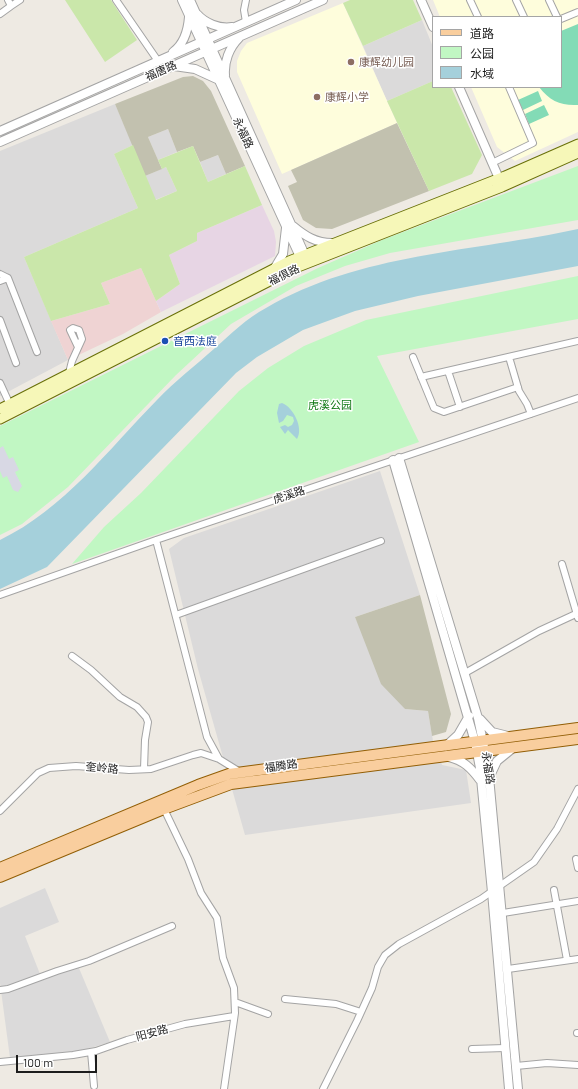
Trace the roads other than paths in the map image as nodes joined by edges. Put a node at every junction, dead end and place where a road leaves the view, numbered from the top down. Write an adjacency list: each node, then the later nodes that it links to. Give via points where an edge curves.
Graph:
1 (20, 0): 12 (street)
2 (116, 0): 27 (street)
3 (182, 0): 15 (street, 永福路)
4 (190, 0): 15 (street, 永福路)
5 (246, 0): 20 (street)
6 (296, 0): 20 (street, 福唐路)
7 (323, 0): 23 (street, 福唐路)
8 (421, 0): 21 (street)
9 (470, 0): 16 (street)
10 (516, 0): 17 (street)
11 (549, 0): 18 (street)
12 (10, 3): 14 (street)
13 (578, 12): 19 (street)
14 (0, 14)
15 (193, 14): 22 (street, via 220,27); 24 (street, 永福路); 26 (street, via 182,43)
16 (478, 16)
17 (524, 16)
18 (557, 16)
19 (562, 20)
20 (246, 22): 22 (street, 福唐路)
21 (432, 25)
22 (236, 26): 24 (street, 福唐路)
23 (240, 36): 25 (street, 福唐路); 29 (street, via 230,50)
24 (205, 41): 25 (street, 永福路); 26 (street, 福唐路)
25 (209, 50): 28 (street, 福唐路); 29 (street, 永福路)
26 (168, 57): 27 (street, 福唐路)
27 (158, 61): 32 (street, 福唐路)
28 (172, 66): 29 (street, via 195,69); 33 (street, 福唐路)
29 (222, 79): 38 (street, 永福路)
30 (459, 88): 36 (street)
31 (509, 88): 36 (street, via 533,143)
32 (0, 131)
33 (0, 142)
34 (578, 144): 37 (main road, 福俱路)
35 (578, 153): 37 (main road, 福俱路)
36 (492, 163): 37 (street)
37 (501, 183): 39 (main road, 福俱路); 40 (main road, 福俱路)
38 (289, 226): 39 (street, via 323,243); 40 (street, 永福路); 41 (street, via 282,254)
39 (337, 242): 40 (main road, 福俱路)
40 (304, 260): 41 (main road, 福俱路); 59 (main road, 福俱路)
41 (274, 269): 53 (main road, 福俱路)
42 (0, 274): 43 (street)
43 (8, 278): 44 (street); 48 (street)
44 (0, 281)
45 (0, 320): 51 (street)
46 (578, 341): 50 (street)
47 (78, 347): 53 (street)
48 (37, 352)
49 (413, 357): 54 (street)
50 (509, 357): 52 (street); 56 (street)
51 (16, 363)
52 (448, 371): 54 (street); 58 (street)
53 (69, 374): 59 (main road, 福俱路)
54 (421, 377): 58 (street, via 434,408 444,412)
55 (0, 384): 59 (street)
56 (518, 387): 58 (street); 61 (street)
57 (578, 398): 61 (street, 虎溪路)
58 (460, 407)
59 (12, 408): 60 (main road, 福俱路); 62 (main road, 福俱路)
60 (0, 409)
61 (531, 414): 63 (street, 虎溪路)
62 (0, 419)
63 (396, 459): 64 (street, 虎溪路); 71 (street, 永福路); 72 (street, 永福路)
64 (156, 540): 67 (street, 虎溪路); 68 (street)
65 (381, 541): 68 (street)
66 (562, 564): 69 (street)
67 (0, 595)
68 (176, 615): 82 (street, via 207,737)
69 (577, 615): 71 (street, via 539,631)
70 (72, 656): 83 (street, via 146,717 148,722)
71 (465, 673): 73 (street, 永福路)
72 (469, 716): 77 (street, 永福路); 78 (street, via 458,735)
73 (478, 718): 75 (street, via 492,732); 77 (street, 永福路)
74 (578, 728): 75 (main road, 福腾路)
75 (511, 737): 77 (main road, 福腾路)
76 (578, 739): 79 (main road, 福腾路)
77 (480, 741): 78 (main road, 福腾路); 80 (street, 永福路)
78 (446, 746): 84 (main road, 福腾路)
79 (513, 748): 80 (main road, 福腾路); 85 (street, via 497,761)
80 (482, 752): 81 (main road, 福腾路); 85 (street, 永福路); 86 (street, 永福路)
81 (448, 757): 86 (street, via 468,765); 88 (main road, 福腾路, via 241,782)
82 (219, 759): 83 (street, 奎岭路, via 201,754); 84 (street)
83 (144, 769): 89 (street, 奎岭路, via 76,766 43,770)
84 (240, 772): 91 (main road, 福腾路, via 198,785)
85 (490, 778): 94 (street, 永福路)
86 (481, 781): 96 (street, 永福路)
87 (578, 789): 94 (street, via 546,847 534,862)
88 (164, 809): 93 (main road, 福腾路); 106 (street, via 188,859 200,893 217,918 223,958 234,988)
89 (0, 811)
90 (576, 859): 92 (street)
91 (0, 868)
92 (578, 868)
93 (0, 877)
94 (500, 886): 96 (street); 99 (street, 永福路)
95 (554, 890): 98 (street)
96 (492, 892): 107 (street, via 399,944 385,955); 110 (street, 永福路)
97 (578, 901): 98 (street)
98 (556, 905): 99 (street); 102 (street)
99 (503, 913): 103 (street, 永福路)
100 (172, 926): 104 (street, via 89,961)
101 (578, 958): 102 (street)
102 (567, 960): 103 (street)
103 (508, 969): 115 (street, 永福路)
104 (0, 990)
105 (284, 999): 107 (street, via 336,1004)
106 (235, 1002): 108 (street); 109 (street)
107 (361, 1012): 118 (street)
108 (268, 1014)
109 (234, 1016): 112 (street, 阳安路, via 185,1024); 117 (street)
110 (505, 1048): 111 (street); 119 (street, 永福路)
111 (472, 1049)
112 (91, 1052): 113 (street, 阳安路); 116 (street)
113 (0, 1062)
114 (578, 1065): 115 (street, via 547,1063)
115 (516, 1066): 120 (street, 永福路)
116 (94, 1086)
117 (224, 1089)
118 (323, 1089)
119 (509, 1089)
120 (518, 1089)

